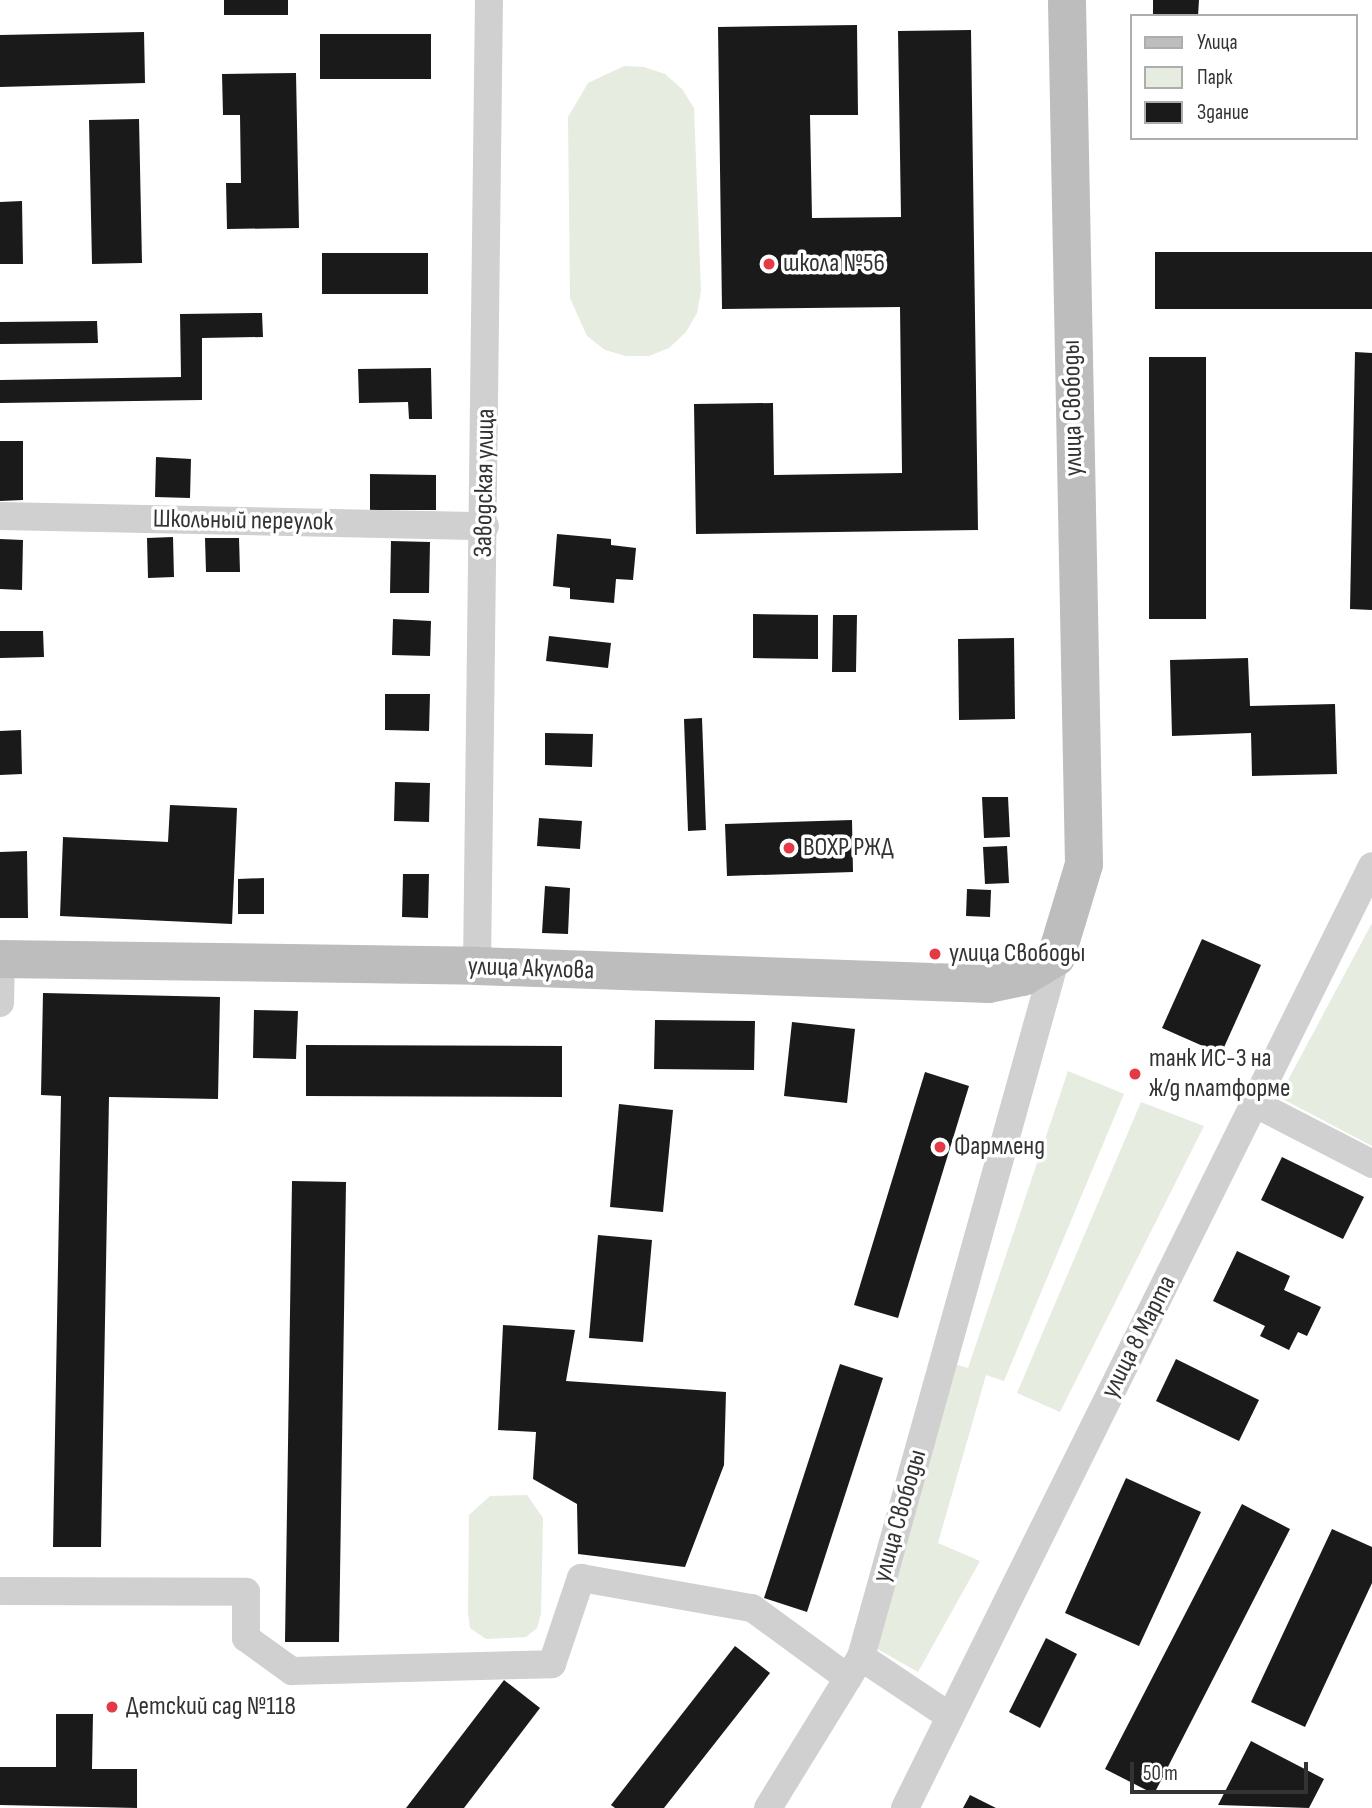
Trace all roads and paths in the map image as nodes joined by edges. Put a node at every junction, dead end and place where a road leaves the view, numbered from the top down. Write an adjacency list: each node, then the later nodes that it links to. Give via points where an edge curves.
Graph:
1 (489, 0): 4 (street, Заводская улица)
2 (1067, 0): 6 (street, улица Свободы, via 1084,864)
3 (0, 516): 4 (street, Школьный переулок)
4 (485, 526): 8 (street, Заводская улица)
5 (1372, 866): 10 (street, улица 8 Марта)
6 (1056, 957): 8 (street, улица Акулова, via 1023,977 989,984); 13 (street, улица Свободы)
7 (0, 960): 8 (street, улица Акулова); 9 (street)
8 (477, 966)
9 (0, 1003)
10 (1256, 1104): 11 (street); 14 (street, улица 8 Марта)
11 (1372, 1164)
12 (0, 1591): 13 (street, via 246,1592 246,1638 292,1671 552,1664 582,1578 752,1608)
13 (854, 1667): 14 (street); 15 (street, улица Свободы)
14 (949, 1716): 16 (street, улица 8 Марта)
15 (768, 1808)
16 (905, 1808)

